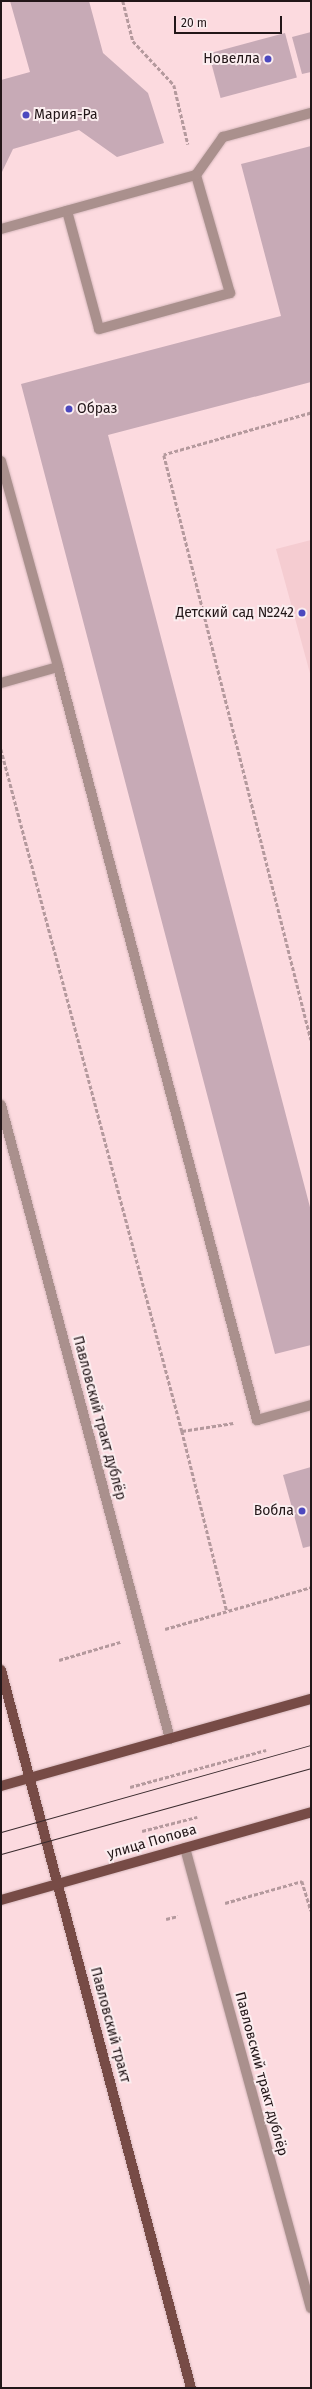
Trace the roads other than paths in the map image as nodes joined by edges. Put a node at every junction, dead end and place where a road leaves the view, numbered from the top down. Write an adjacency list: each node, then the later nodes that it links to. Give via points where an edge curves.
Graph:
1 (311, 113): 2 (street, via 223,137)
2 (196, 176): 3 (street); 3 (street, via 230,293 99,329)
3 (67, 211): 4 (street)
4 (1, 229)
5 (1, 461): 6 (street)
6 (58, 667): 7 (street); 9 (street, via 257,1420)
7 (1, 683)
8 (1, 1105): 12 (street, Павловский тракт дублёр)
9 (311, 1405)
10 (1, 1670): 13 (main road, Павловский тракт)
11 (311, 1699): 12 (main road)
12 (170, 1739): 13 (main road)
13 (30, 1778): 14 (main road); 17 (main road, Павловский тракт)
14 (1, 1786)
15 (311, 1812): 16 (main road, улица Попова)
16 (185, 1848): 17 (main road, улица Попова); 19 (street, Павловский тракт дублёр)
17 (59, 1884): 18 (main road, улица Попова); 20 (main road, Павловский тракт)
18 (1, 1900)
19 (311, 2308)
20 (191, 2388)

